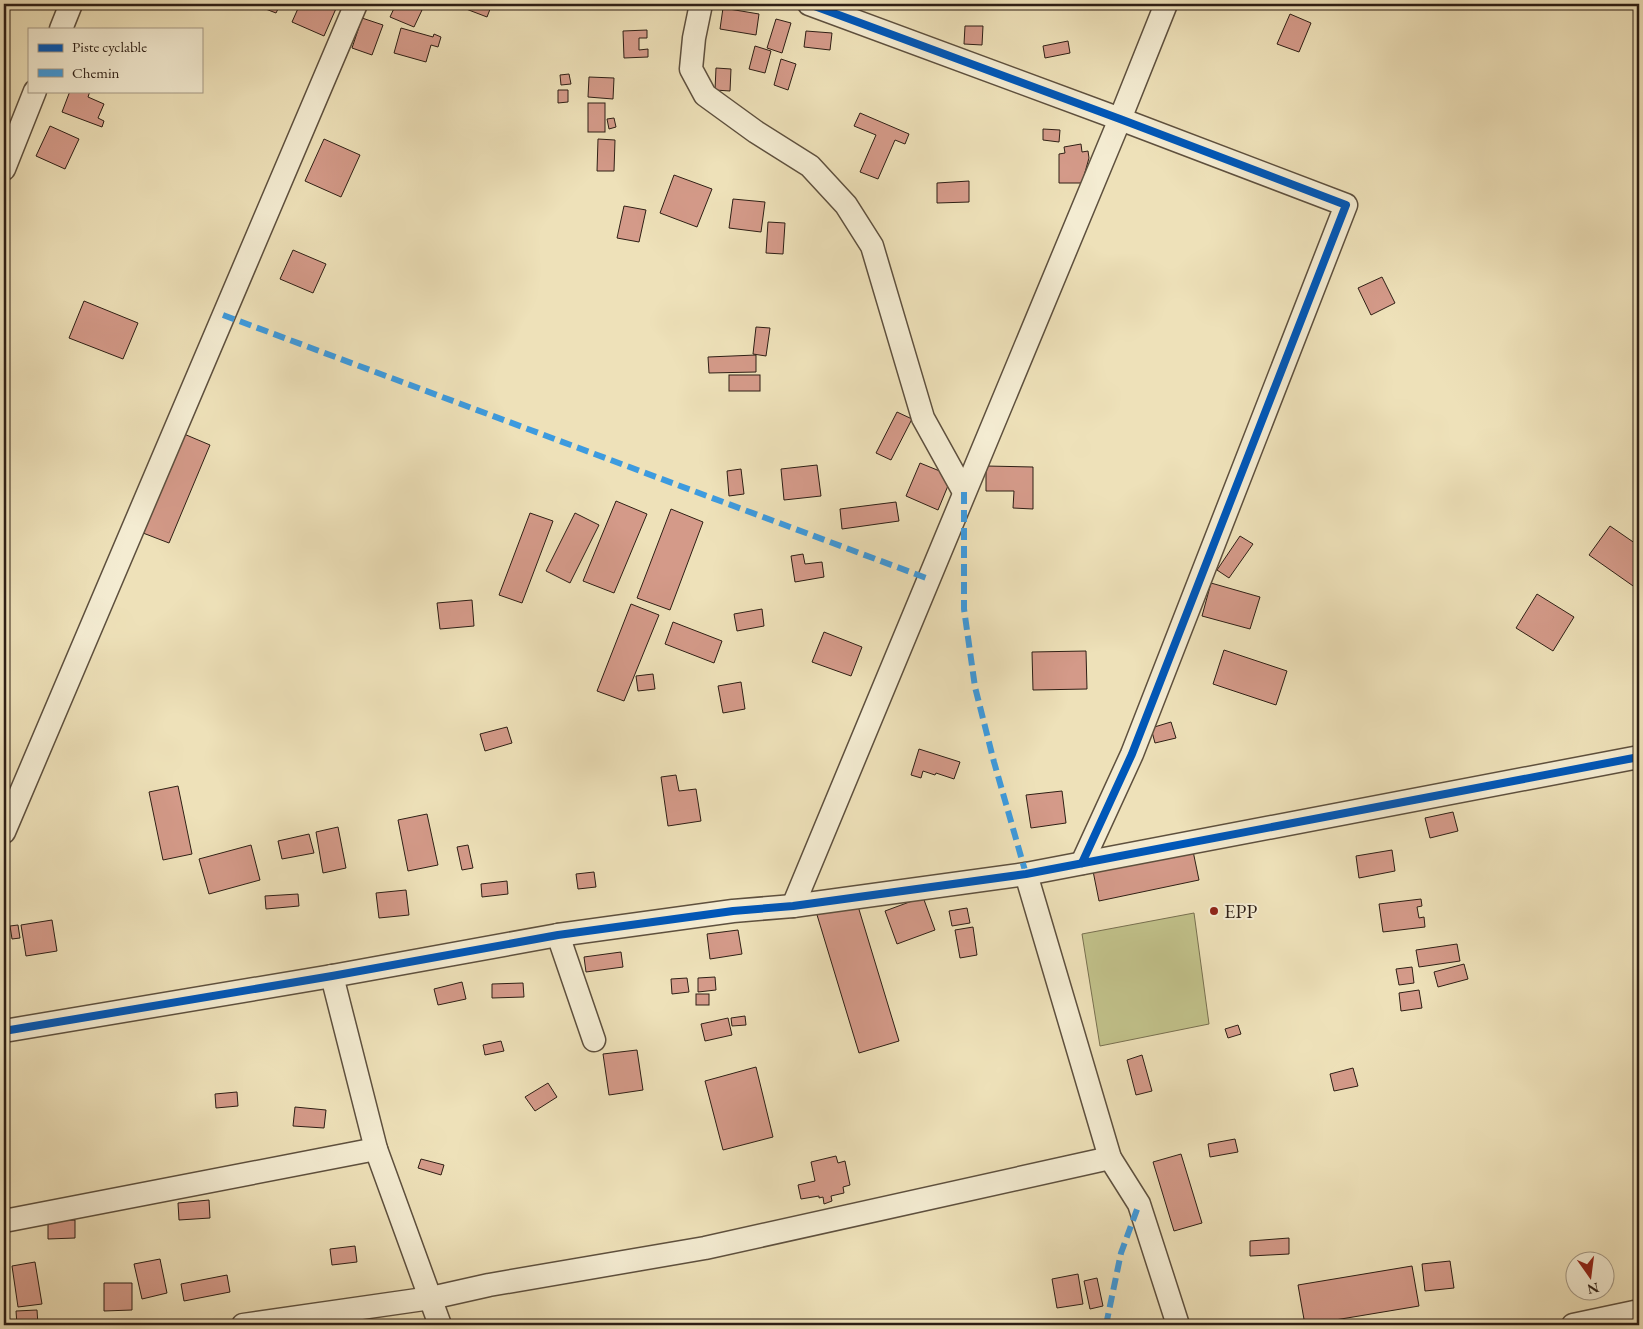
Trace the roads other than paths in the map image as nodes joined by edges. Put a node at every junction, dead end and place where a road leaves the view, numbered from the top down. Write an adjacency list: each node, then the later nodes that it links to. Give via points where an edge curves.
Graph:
1 (71, 4): 6 (street)
2 (356, 4): 12 (street)
3 (702, 4): 10 (street, via 691,69 705,95 810,166 846,205 872,246 923,418)
4 (809, 4): 8 (street)
5 (1166, 4): 8 (street)
6 (61, 28)
7 (35, 92): 9 (street)
8 (1120, 119): 10 (street); 13 (street, via 1346,205 1132,754)
9 (4, 169)
10 (964, 492): 15 (street)
11 (1639, 757): 13 (street)
12 (4, 832)
13 (1082, 863): 14 (street)
14 (1026, 874): 15 (street); 21 (street)
15 (793, 906): 16 (street)
16 (558, 935): 17 (street); 19 (street)
17 (332, 976): 18 (street); 20 (street)
18 (4, 1031)
19 (594, 1040)
20 (376, 1149): 22 (street); 23 (street)
21 (1110, 1158): 23 (street, via 705,1248); 27 (street, via 1139,1204)
22 (4, 1221)
23 (431, 1298): 25 (street); 26 (street)
24 (1639, 1312): 28 (street)
25 (243, 1325)
26 (440, 1325)
27 (1178, 1325)
28 (1572, 1325)

